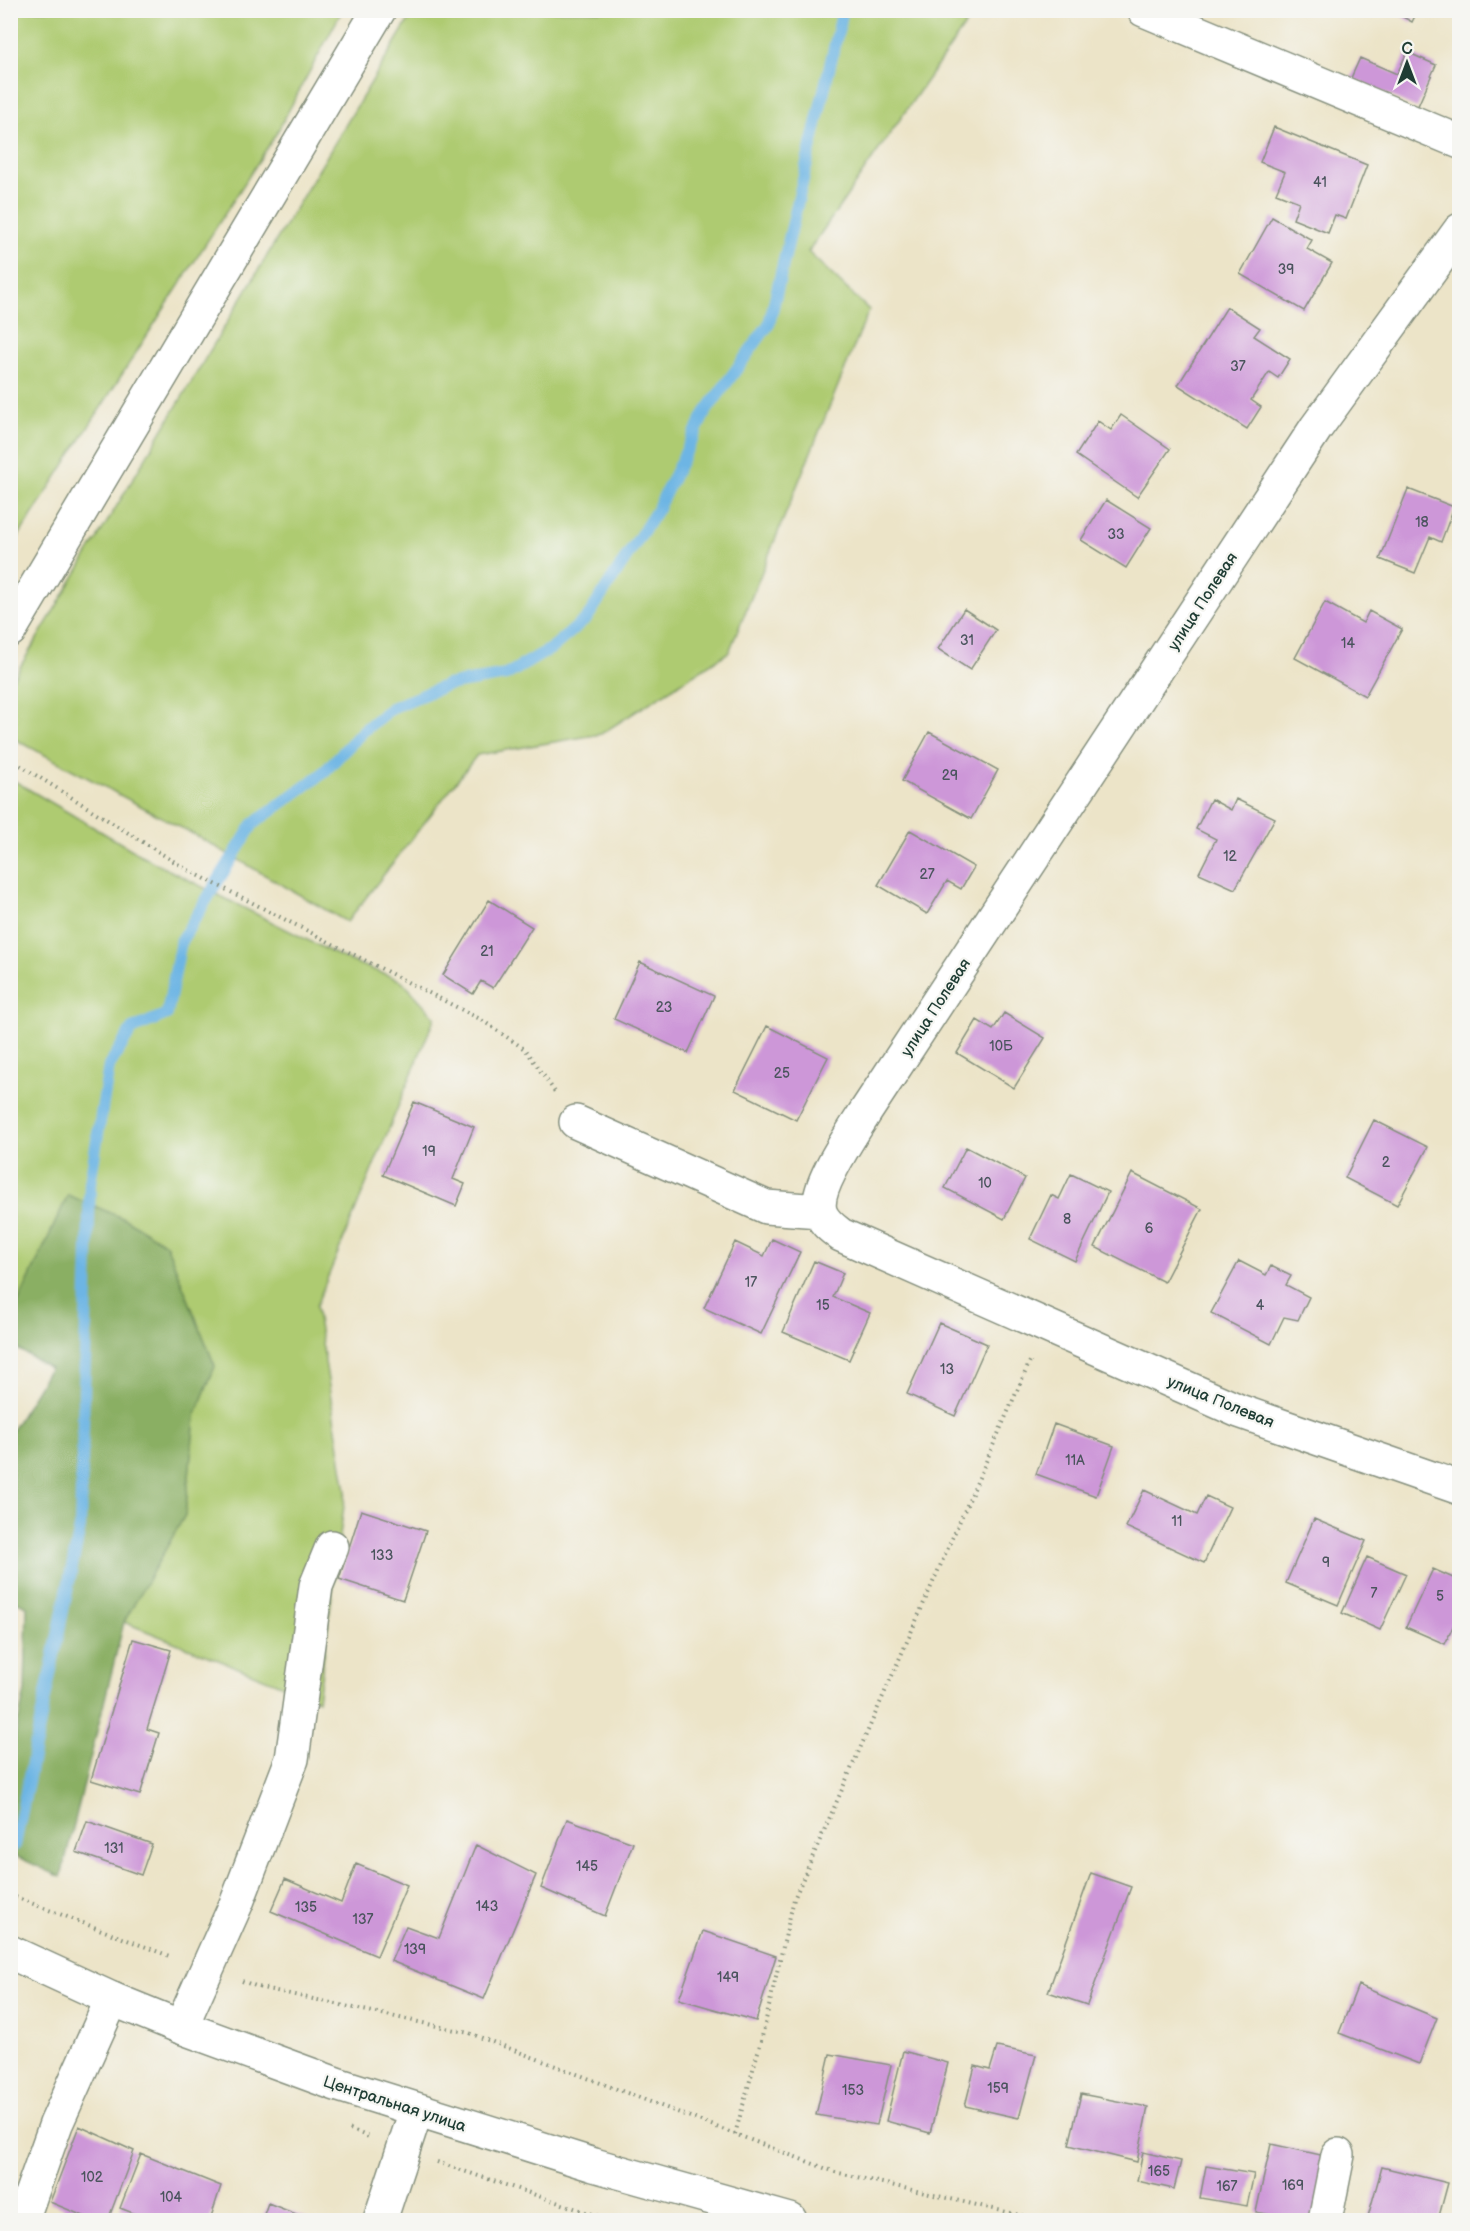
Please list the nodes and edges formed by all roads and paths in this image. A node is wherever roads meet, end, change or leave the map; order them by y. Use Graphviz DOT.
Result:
graph roads {
  1 [pos="379,10"];
  2 [pos="1144,10"];
  3 [pos="1460,142"];
  4 [pos="1460,230"];
  5 [pos="10,630"];
  6 [pos="10,759"];
  7 [pos="576,1122"];
  8 [pos="820,1211"];
  9 [pos="1045,1325"];
  10 [pos="1460,1488"];
  11 [pos="332,1547"];
  12 [pos="10,1895"];
  13 [pos="10,1952"];
  14 [pos="207,1970"];
  15 [pos="112,1999"];
  16 [pos="181,2027"];
  17 [pos="416,2111"];
  18 [pos="735,2134"];
  19 [pos="1338,2155"];
  20 [pos="22,2220"];
  21 [pos="380,2220"];
  22 [pos="790,2220"];
  23 [pos="1041,2220"];
  24 [pos="1325,2220"];
  1 -- 5 [label="street"];
  2 -- 3 [label="street"];
  4 -- 8 [label="street, улица Полевая"];
  6 -- 7 [label="path"];
  7 -- 8 [label="street"];
  8 -- 9 [label="street, улица Полевая"];
  9 -- 10 [label="street, улица Полевая"];
  9 -- 18 [label="path"];
  11 -- 14 [label="street"];
  12 -- 14 [label="path"];
  13 -- 15 [label="street, Центральная улица"];
  14 -- 16 [label="street"];
  14 -- 18 [label="path"];
  15 -- 16 [label="street, Центральная улица"];
  15 -- 20 [label="street"];
  16 -- 17 [label="street, Центральная улица"];
  17 -- 21 [label="street"];
  17 -- 22 [label="street, Центральная улица"];
  18 -- 23 [label="path"];
  19 -- 24 [label="street"];
}
